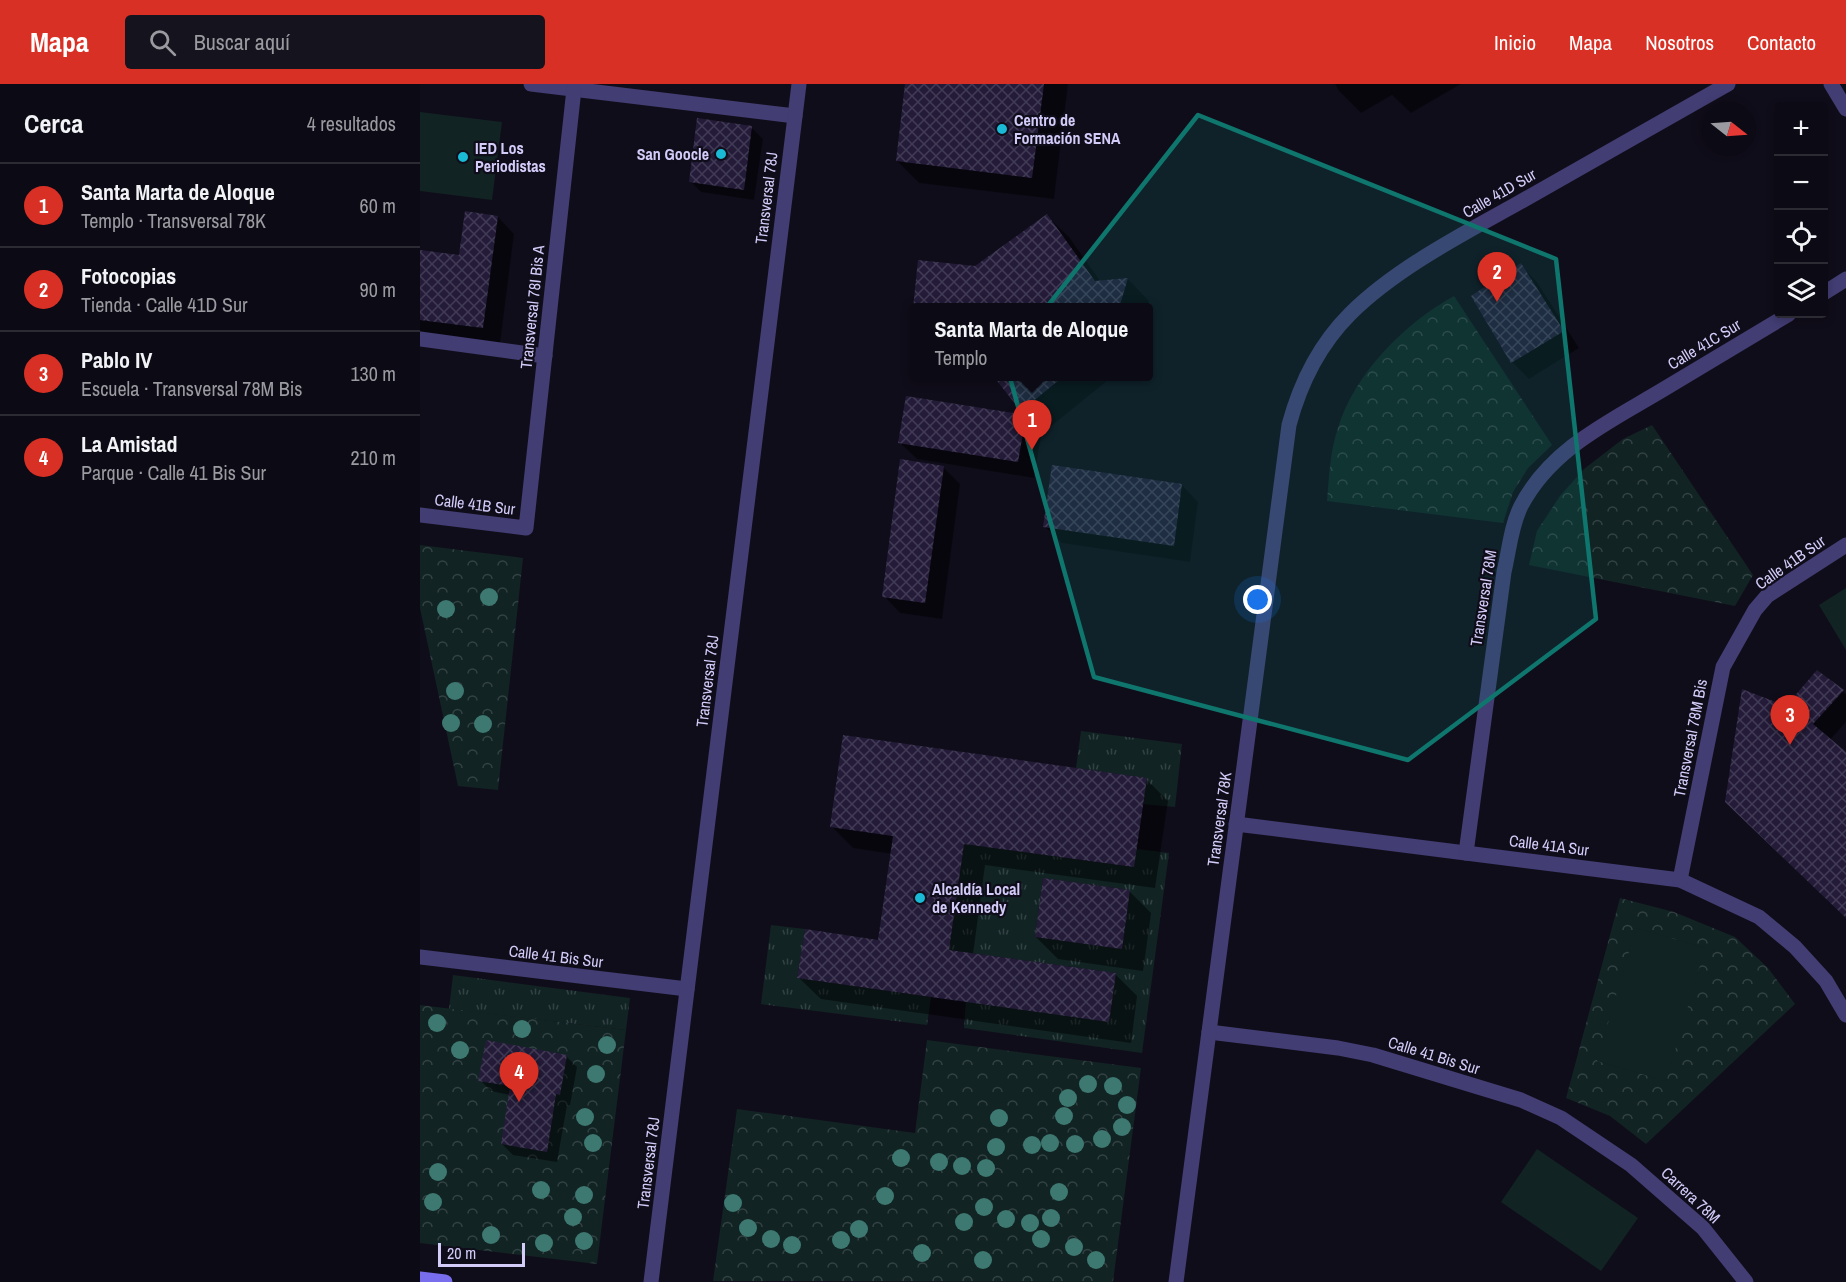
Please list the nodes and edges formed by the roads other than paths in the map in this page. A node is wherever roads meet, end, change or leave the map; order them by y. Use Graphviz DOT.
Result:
graph roads {
  1 [pos="531,84"];
  2 [pos="799,84"];
  3 [pos="1728,84"];
  4 [pos="1831,84"];
  5 [pos="574,89"];
  6 [pos="1846,109"];
  7 [pos="795,116"];
  8 [pos="1846,279"];
  9 [pos="1828,290"];
  10 [pos="1782,318"];
  11 [pos="420,339"];
  12 [pos="545,356"];
  13 [pos="1313,364"];
  14 [pos="1638,405"];
  15 [pos="420,515"];
  16 [pos="526,528"];
  17 [pos="1846,545"];
  18 [pos="1755,610"];
  19 [pos="1236,824"];
  20 [pos="1466,853"];
  21 [pos="1680,880"];
  22 [pos="420,957"];
  23 [pos="687,990"];
  24 [pos="1846,1015"];
  25 [pos="1209,1032"];
  26 [pos="1631,1165"];
  27 [pos="420,1279"];
  28 [pos="445,1282"];
  29 [pos="651,1282"];
  30 [pos="1176,1282"];
  31 [pos="1746,1282"];
  1 -- 5 [label="street"];
  2 -- 7 [label="street, Transversal 78J"];
  3 -- 13 [label="street, Calle 41D Sur"];
  4 -- 6 [label="street"];
  5 -- 7 [label="street"];
  5 -- 12 [label="street, Transversal 78I Bis A"];
  7 -- 23 [label="street, Transversal 78J"];
  8 -- 9 [label="street"];
  10 -- 14 [label="street, Calle 41C Sur"];
  11 -- 12 [label="street"];
  12 -- 16 [label="street, Transversal 78I Bis A"];
  13 -- 19 [label="street, Transversal 78K"];
  14 -- 20 [label="street, Transversal 78M"];
  15 -- 16 [label="street, Calle 41B Sur"];
  17 -- 18 [label="street, Calle 41B Sur"];
  18 -- 21 [label="street, Transversal 78M Bis"];
  19 -- 20 [label="street, Calle 41A Sur"];
  19 -- 25 [label="street, Transversal 78K"];
  20 -- 21 [label="street, Calle 41A Sur"];
  21 -- 24 [label="street, Calle 41A Sur"];
  22 -- 23 [label="street, Calle 41 Bis Sur"];
  23 -- 29 [label="street, Transversal 78J"];
  25 -- 26 [label="street, Calle 41 Bis Sur"];
  25 -- 30 [label="street, Transversal 78K"];
  26 -- 31 [label="street, Carrera 78M"];
  27 -- 28 [label="main road"];
}
